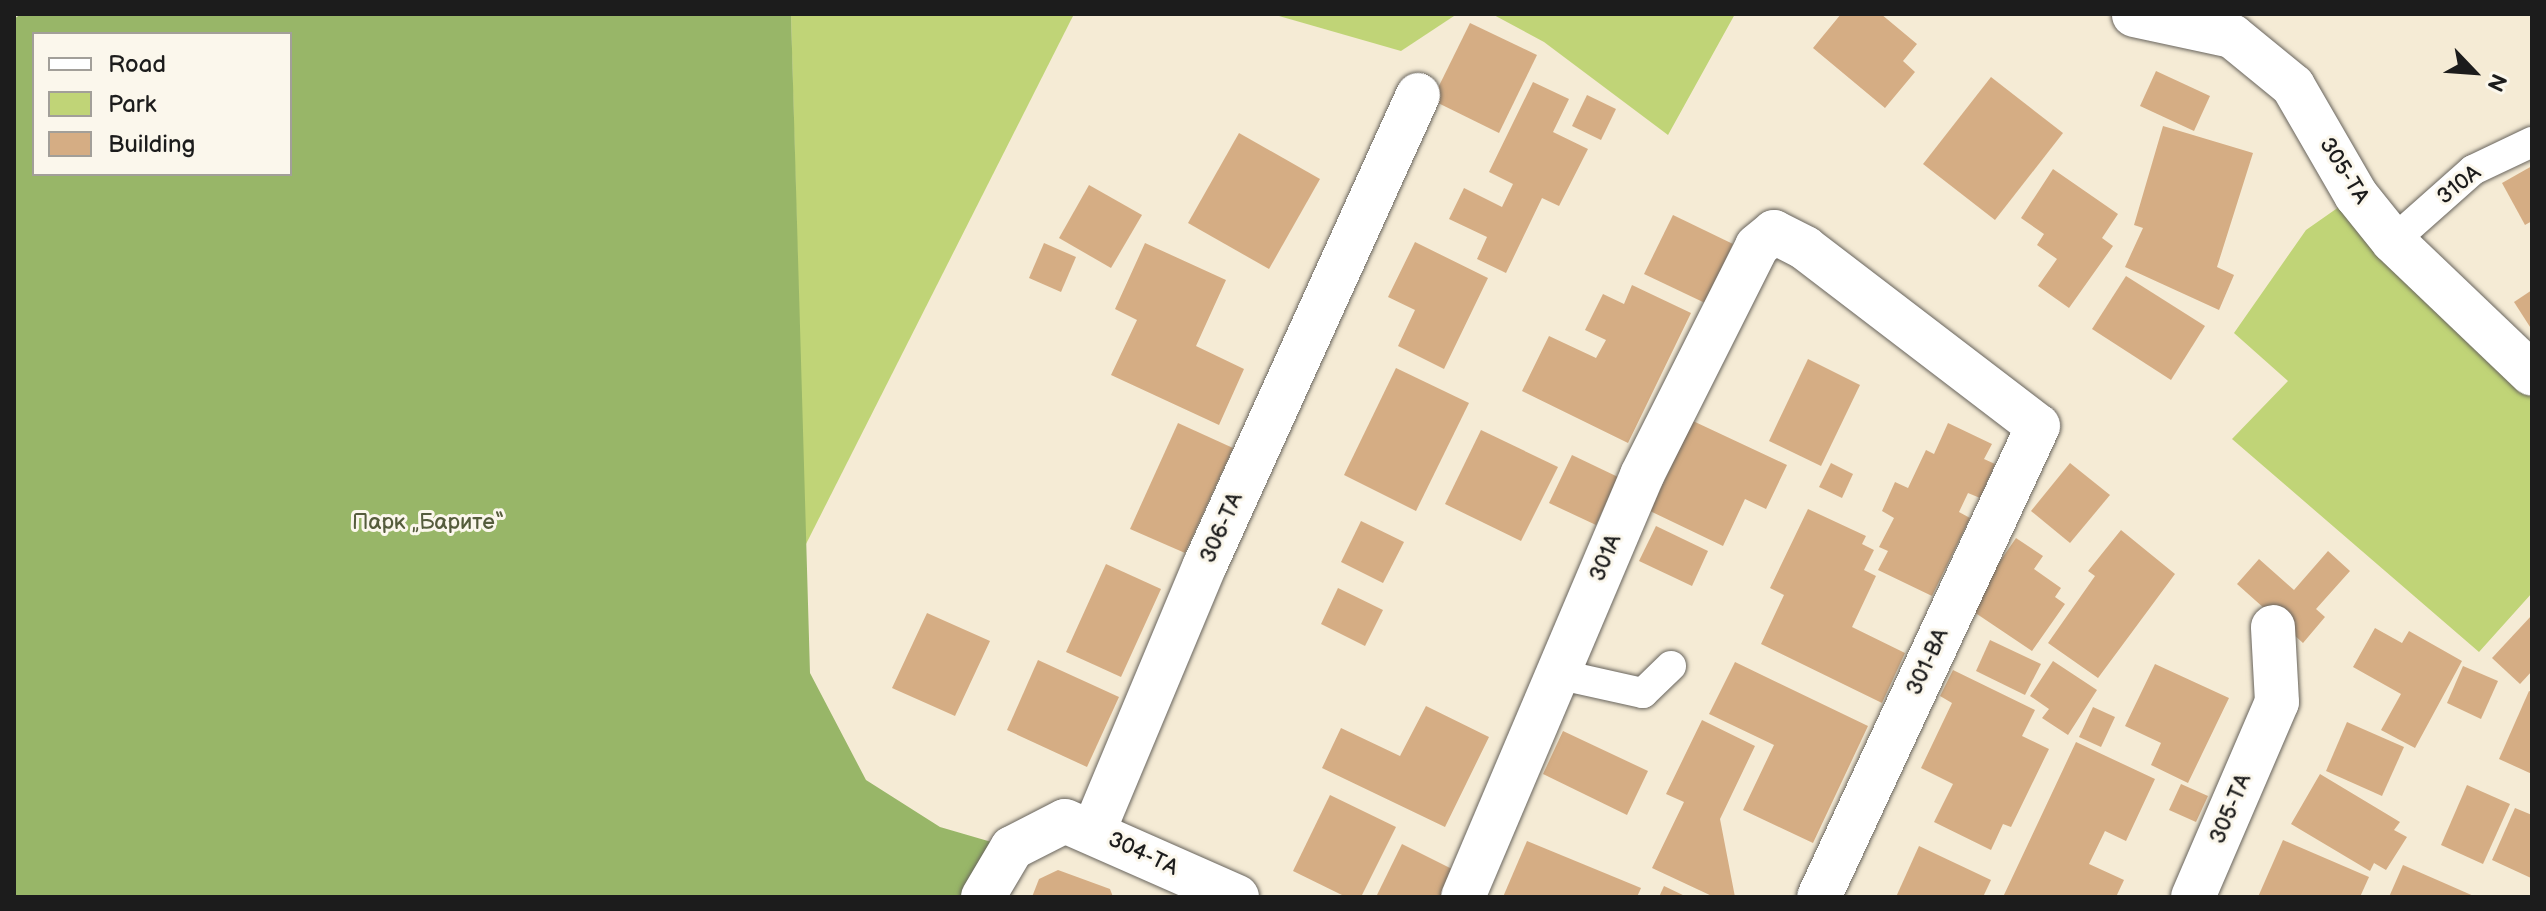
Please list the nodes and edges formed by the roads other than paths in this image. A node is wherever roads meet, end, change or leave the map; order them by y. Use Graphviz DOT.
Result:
graph roads {
  1 [pos="2134,15"];
  2 [pos="1418,95"];
  3 [pos="2532,142"];
  4 [pos="1774,232"];
  5 [pos="2393,241"];
  6 [pos="2532,374"];
  7 [pos="2273,627"];
  8 [pos="1671,666"];
  9 [pos="1557,674"];
  10 [pos="1094,830"];
  11 [pos="983,897"];
  12 [pos="1237,897"];
  13 [pos="1463,897"];
  14 [pos="1819,897"];
  15 [pos="2193,897"];
  1 -- 5 [label="street, 305-ТА"];
  2 -- 10 [label="street, 306-ТА"];
  3 -- 5 [label="lane, 310А"];
  4 -- 9 [label="street, 301А"];
  4 -- 14 [label="street, 301-ВА"];
  5 -- 6 [label="street, 305-ТА"];
  7 -- 15 [label="street, 305-ТА"];
  8 -- 9 [label="lane"];
  9 -- 13 [label="street, 301А"];
  10 -- 11 [label="street"];
  10 -- 12 [label="street, 304-ТА"];
}
